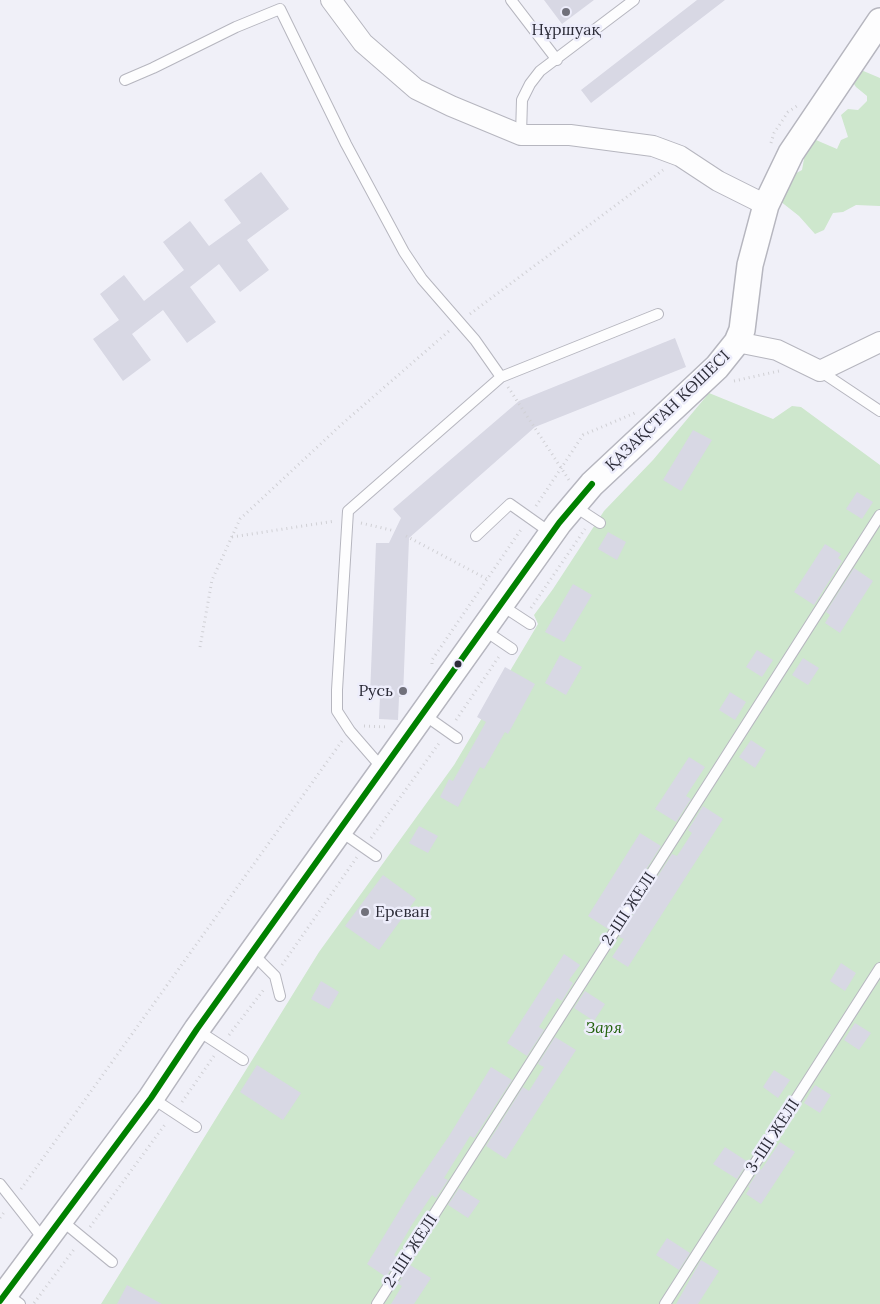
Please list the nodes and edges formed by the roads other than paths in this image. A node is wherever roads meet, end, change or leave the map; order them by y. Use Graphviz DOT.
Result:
graph roads {
  1 [pos="511,0"];
  2 [pos="634,0"];
  3 [pos="336,2"];
  4 [pos="281,4"];
  5 [pos="880,21"];
  6 [pos="557,60"];
  7 [pos="125,80"];
  8 [pos="521,135"];
  9 [pos="766,205"];
  10 [pos="658,314"];
  11 [pos="737,342"];
  12 [pos="880,342"];
  13 [pos="820,370"];
  14 [pos="501,377"];
  15 [pos="880,410"];
  16 [pos="880,515"];
  17 [pos="551,533"];
  18 [pos="476,536"];
  19 [pos="500,605"];
  20 [pos="527,622"];
  21 [pos="483,630"];
  22 [pos="509,647"];
  23 [pos="424,714"];
  24 [pos="457,738"];
  25 [pos="383,770"];
  26 [pos="340,830"];
  27 [pos="376,856"];
  28 [pos="252,953"];
  29 [pos="880,968"];
  30 [pos="280,996"];
  31 [pos="196,1029"];
  32 [pos="243,1060"];
  33 [pos="151,1098"];
  34 [pos="196,1127"];
  35 [pos="0,1184"];
  36 [pos="60,1220"];
  37 [pos="45,1241"];
  38 [pos="112,1262"];
  39 [pos="8,1299"];
  40 [pos="377,1304"];
  41 [pos="665,1304"];
  1 -- 6 [label="lane"];
  2 -- 6 [label="lane"];
  3 -- 8 [label="street"];
  4 -- 7 [label="lane"];
  4 -- 14 [label="lane"];
  5 -- 9 [label="street, ҚАЗАҚСТАН КӨШЕСІ"];
  6 -- 8 [label="lane"];
  8 -- 9 [label="street"];
  9 -- 11 [label="street, ҚАЗАҚСТАН КӨШЕСІ"];
  10 -- 14 [label="lane"];
  11 -- 13 [label="street"];
  11 -- 17 [label="street, ҚАЗАҚСТАН КӨШЕСІ"];
  12 -- 13 [label="street"];
  13 -- 15 [label="lane"];
  14 -- 25 [label="lane"];
  16 -- 40 [label="lane, 2-ШІ ЖЕЛІ"];
  17 -- 18 [label="lane"];
  17 -- 19 [label="street, ҚАЗАҚСТАН КӨШЕСІ"];
  19 -- 20 [label="lane"];
  19 -- 21 [label="street, ҚАЗАҚСТАН КӨШЕСІ"];
  21 -- 22 [label="lane"];
  21 -- 23 [label="street, ҚАЗАҚСТАН КӨШЕСІ"];
  23 -- 24 [label="lane"];
  23 -- 25 [label="street, ҚАЗАҚСТАН КӨШЕСІ"];
  25 -- 26 [label="street, ҚАЗАҚСТАН КӨШЕСІ"];
  26 -- 27 [label="lane"];
  26 -- 28 [label="street, ҚАЗАҚСТАН КӨШЕСІ"];
  28 -- 30 [label="lane"];
  28 -- 31 [label="street, ҚАЗАҚСТАН КӨШЕСІ"];
  29 -- 41 [label="lane, 3-ШІ ЖЕЛІ"];
  31 -- 32 [label="lane"];
  31 -- 33 [label="street, ҚАЗАҚСТАН КӨШЕСІ"];
  33 -- 34 [label="lane"];
  33 -- 36 [label="street, ҚАЗАҚСТАН КӨШЕСІ"];
  35 -- 37 [label="lane"];
  36 -- 37 [label="street, ҚАЗАҚСТАН КӨШЕСІ"];
  36 -- 38 [label="lane"];
  37 -- 39 [label="street, ҚАЗАҚСТАН КӨШЕСІ"];
}
